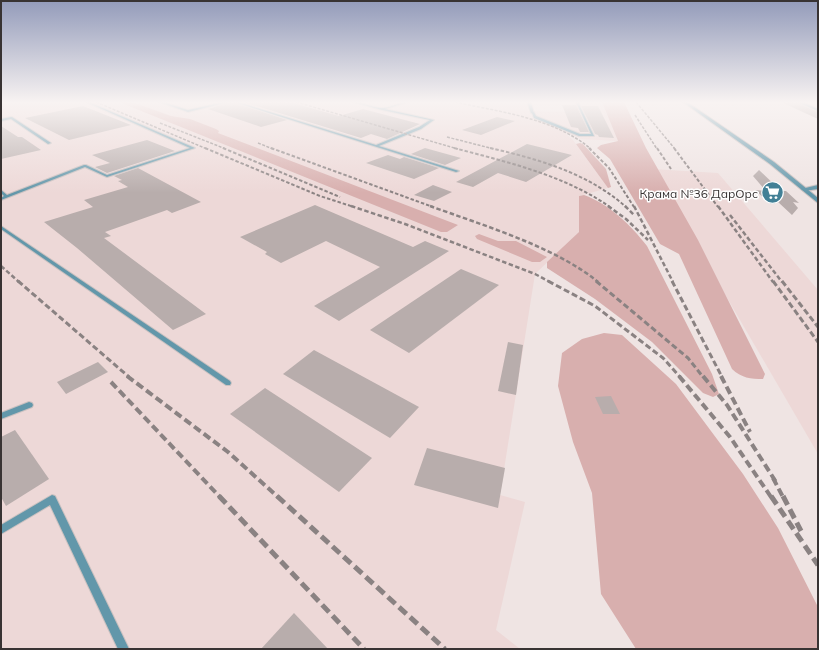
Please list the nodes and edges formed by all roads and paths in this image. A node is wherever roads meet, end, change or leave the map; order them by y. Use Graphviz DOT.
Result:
graph roads {
  1 [pos="33,132"];
  2 [pos="157,132"];
  3 [pos="332,132"];
  4 [pos="409,132"];
  5 [pos="573,132"];
  6 [pos="592,132"];
  7 [pos="729,132"];
  8 [pos="49,143"];
  9 [pos="375,146"];
  10 [pos="456,171"];
  11 [pos="818,187"];
  12 [pos="804,189"];
  13 [pos="1,190"];
  14 [pos="7,197"];
  15 [pos="1,199"];
  16 [pos="818,201"];
  17 [pos="1,227"];
  18 [pos="228,383"];
  19 [pos="29,405"];
  20 [pos="1,416"];
  21 [pos="1,530"];
  22 [pos="124,649"];
  1 -- 8 [label="lane"];
  2 -- 14 [label="lane"];
  3 -- 9 [label="lane"];
  4 -- 9 [label="lane"];
  5 -- 6 [label="lane"];
  7 -- 12 [label="street"];
  9 -- 10 [label="lane"];
  11 -- 12 [label="street"];
  12 -- 16 [label="street"];
  13 -- 14 [label="lane"];
  14 -- 15 [label="lane"];
  17 -- 18 [label="lane"];
  19 -- 20 [label="lane"];
  21 -- 22 [label="lane"];
}
